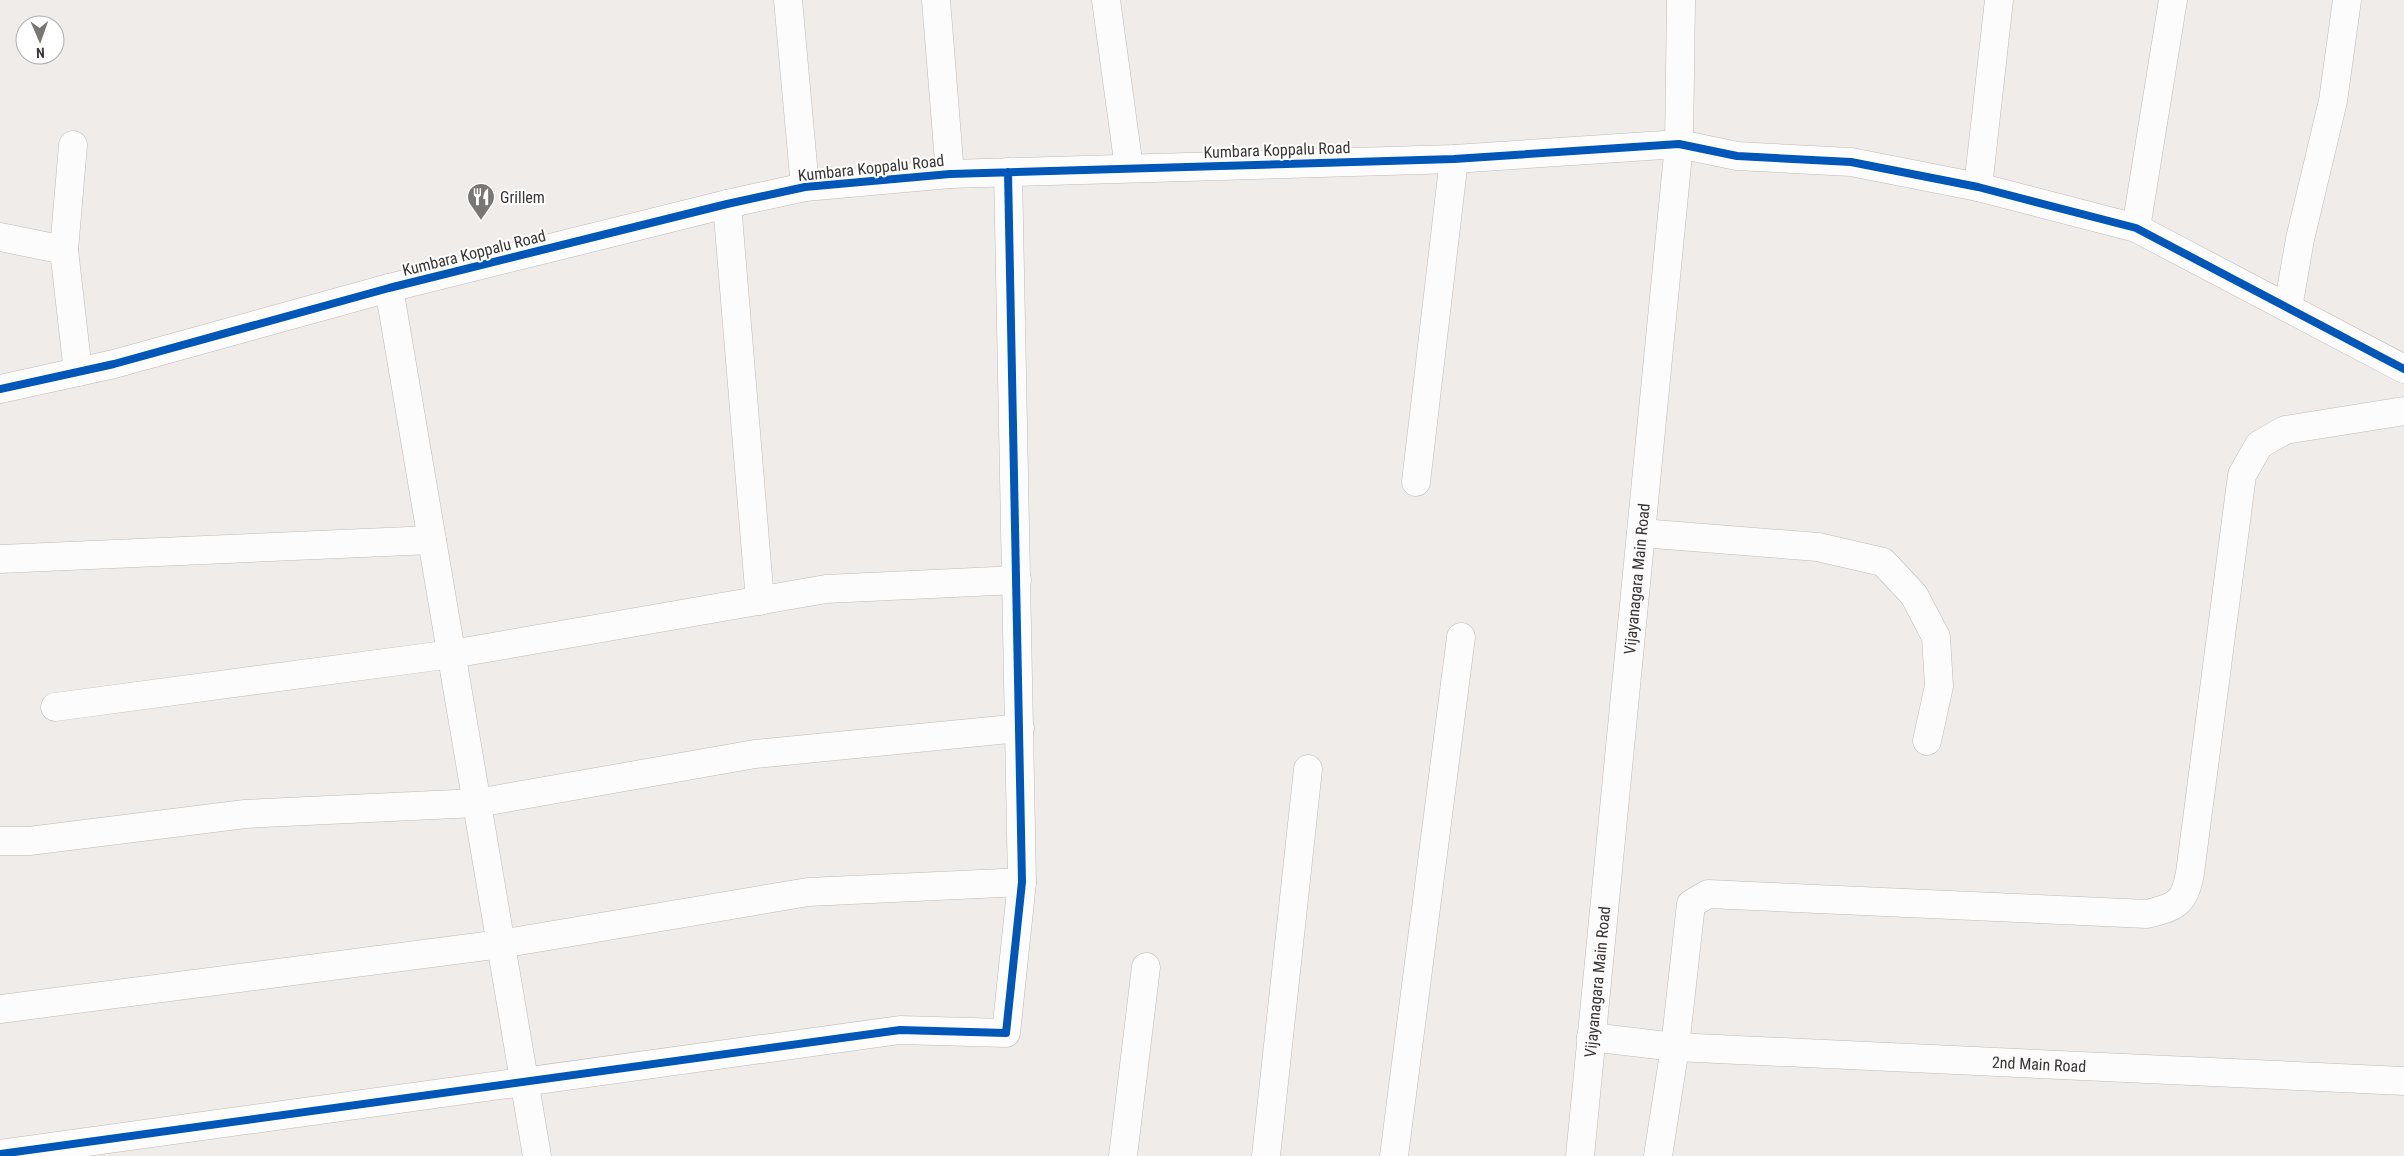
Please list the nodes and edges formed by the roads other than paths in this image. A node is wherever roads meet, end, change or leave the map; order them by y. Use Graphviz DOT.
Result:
graph roads {
  1 [pos="787,0"];
  2 [pos="936,0"];
  3 [pos="1106,0"];
  4 [pos="1681,0"];
  5 [pos="2000,0"];
  6 [pos="2173,0"];
  7 [pos="2347,0"];
  8 [pos="1679,144"];
  9 [pos="73,145"];
  10 [pos="1454,159"];
  11 [pos="1129,168"];
  12 [pos="1008,172"];
  13 [pos="950,174"];
  14 [pos="805,187"];
  15 [pos="1978,187"];
  16 [pos="727,204"];
  17 [pos="2136,228"];
  18 [pos="0,237"];
  19 [pos="64,250"];
  20 [pos="389,288"];
  21 [pos="2288,308"];
  22 [pos="2404,369"];
  23 [pos="78,372"];
  24 [pos="0,389"];
  25 [pos="2404,411"];
  26 [pos="1416,482"];
  27 [pos="1641,533"];
  28 [pos="432,540"];
  29 [pos="0,559"];
  30 [pos="1016,580"];
  31 [pos="760,601"];
  32 [pos="1461,637"];
  33 [pos="452,654"];
  34 [pos="55,707"];
  35 [pos="1020,728"];
  36 [pos="1926,740"];
  37 [pos="1308,769"];
  38 [pos="477,804"];
  39 [pos="0,841"];
  40 [pos="1022,882"];
  41 [pos="501,944"];
  42 [pos="1146,966"];
  43 [pos="0,1010"];
  44 [pos="1591,1036"];
  45 [pos="1675,1046"];
  46 [pos="2404,1081"];
  47 [pos="525,1082"];
  48 [pos="0,1154"];
  49 [pos="537,1156"];
  50 [pos="1123,1156"];
  51 [pos="1266,1156"];
  52 [pos="1394,1156"];
  53 [pos="1580,1156"];
  54 [pos="1658,1156"];
  1 -- 14 [label="street"];
  2 -- 13 [label="street"];
  3 -- 11 [label="street"];
  4 -- 8 [label="street, Vijayanagara Main Road"];
  5 -- 15 [label="street"];
  6 -- 17 [label="street"];
  7 -- 21 [label="street"];
  8 -- 10 [label="street, Kumbara Koppalu Road"];
  8 -- 15 [label="street, Kumbara Koppalu Road"];
  8 -- 27 [label="street, Vijayanagara Main Road"];
  9 -- 19 [label="street"];
  10 -- 11 [label="street, Kumbara Koppalu Road"];
  10 -- 26 [label="street"];
  11 -- 12 [label="street, Kumbara Koppalu Road"];
  12 -- 13 [label="street, Kumbara Koppalu Road"];
  12 -- 30 [label="street"];
  13 -- 14 [label="street, Kumbara Koppalu Road"];
  14 -- 16 [label="street, Kumbara Koppalu Road"];
  15 -- 17 [label="street, Kumbara Koppalu Road"];
  16 -- 20 [label="street, Kumbara Koppalu Road"];
  16 -- 31 [label="street"];
  17 -- 21 [label="street, Kumbara Koppalu Road"];
  18 -- 19 [label="street"];
  19 -- 23 [label="street"];
  20 -- 23 [label="street, Kumbara Koppalu Road"];
  20 -- 28 [label="street"];
  21 -- 22 [label="street, Kumbara Koppalu Road"];
  23 -- 24 [label="street, Kumbara Koppalu Road"];
  25 -- 45 [label="street"];
  27 -- 36 [label="street"];
  27 -- 44 [label="street, Vijayanagara Main Road"];
  28 -- 29 [label="street"];
  28 -- 33 [label="street"];
  30 -- 31 [label="street"];
  30 -- 35 [label="street"];
  31 -- 33 [label="street"];
  32 -- 52 [label="street"];
  33 -- 34 [label="street"];
  33 -- 38 [label="street"];
  35 -- 38 [label="street"];
  35 -- 40 [label="street"];
  37 -- 51 [label="street"];
  38 -- 39 [label="street"];
  38 -- 41 [label="street"];
  40 -- 41 [label="street"];
  40 -- 47 [label="street"];
  41 -- 43 [label="street"];
  41 -- 47 [label="street"];
  42 -- 50 [label="street"];
  44 -- 45 [label="street, 2nd Main Road"];
  44 -- 53 [label="street, Vijayanagara Main Road"];
  45 -- 46 [label="street, 2nd Main Road"];
  45 -- 54 [label="street"];
  47 -- 48 [label="street"];
  47 -- 49 [label="street"];
}
